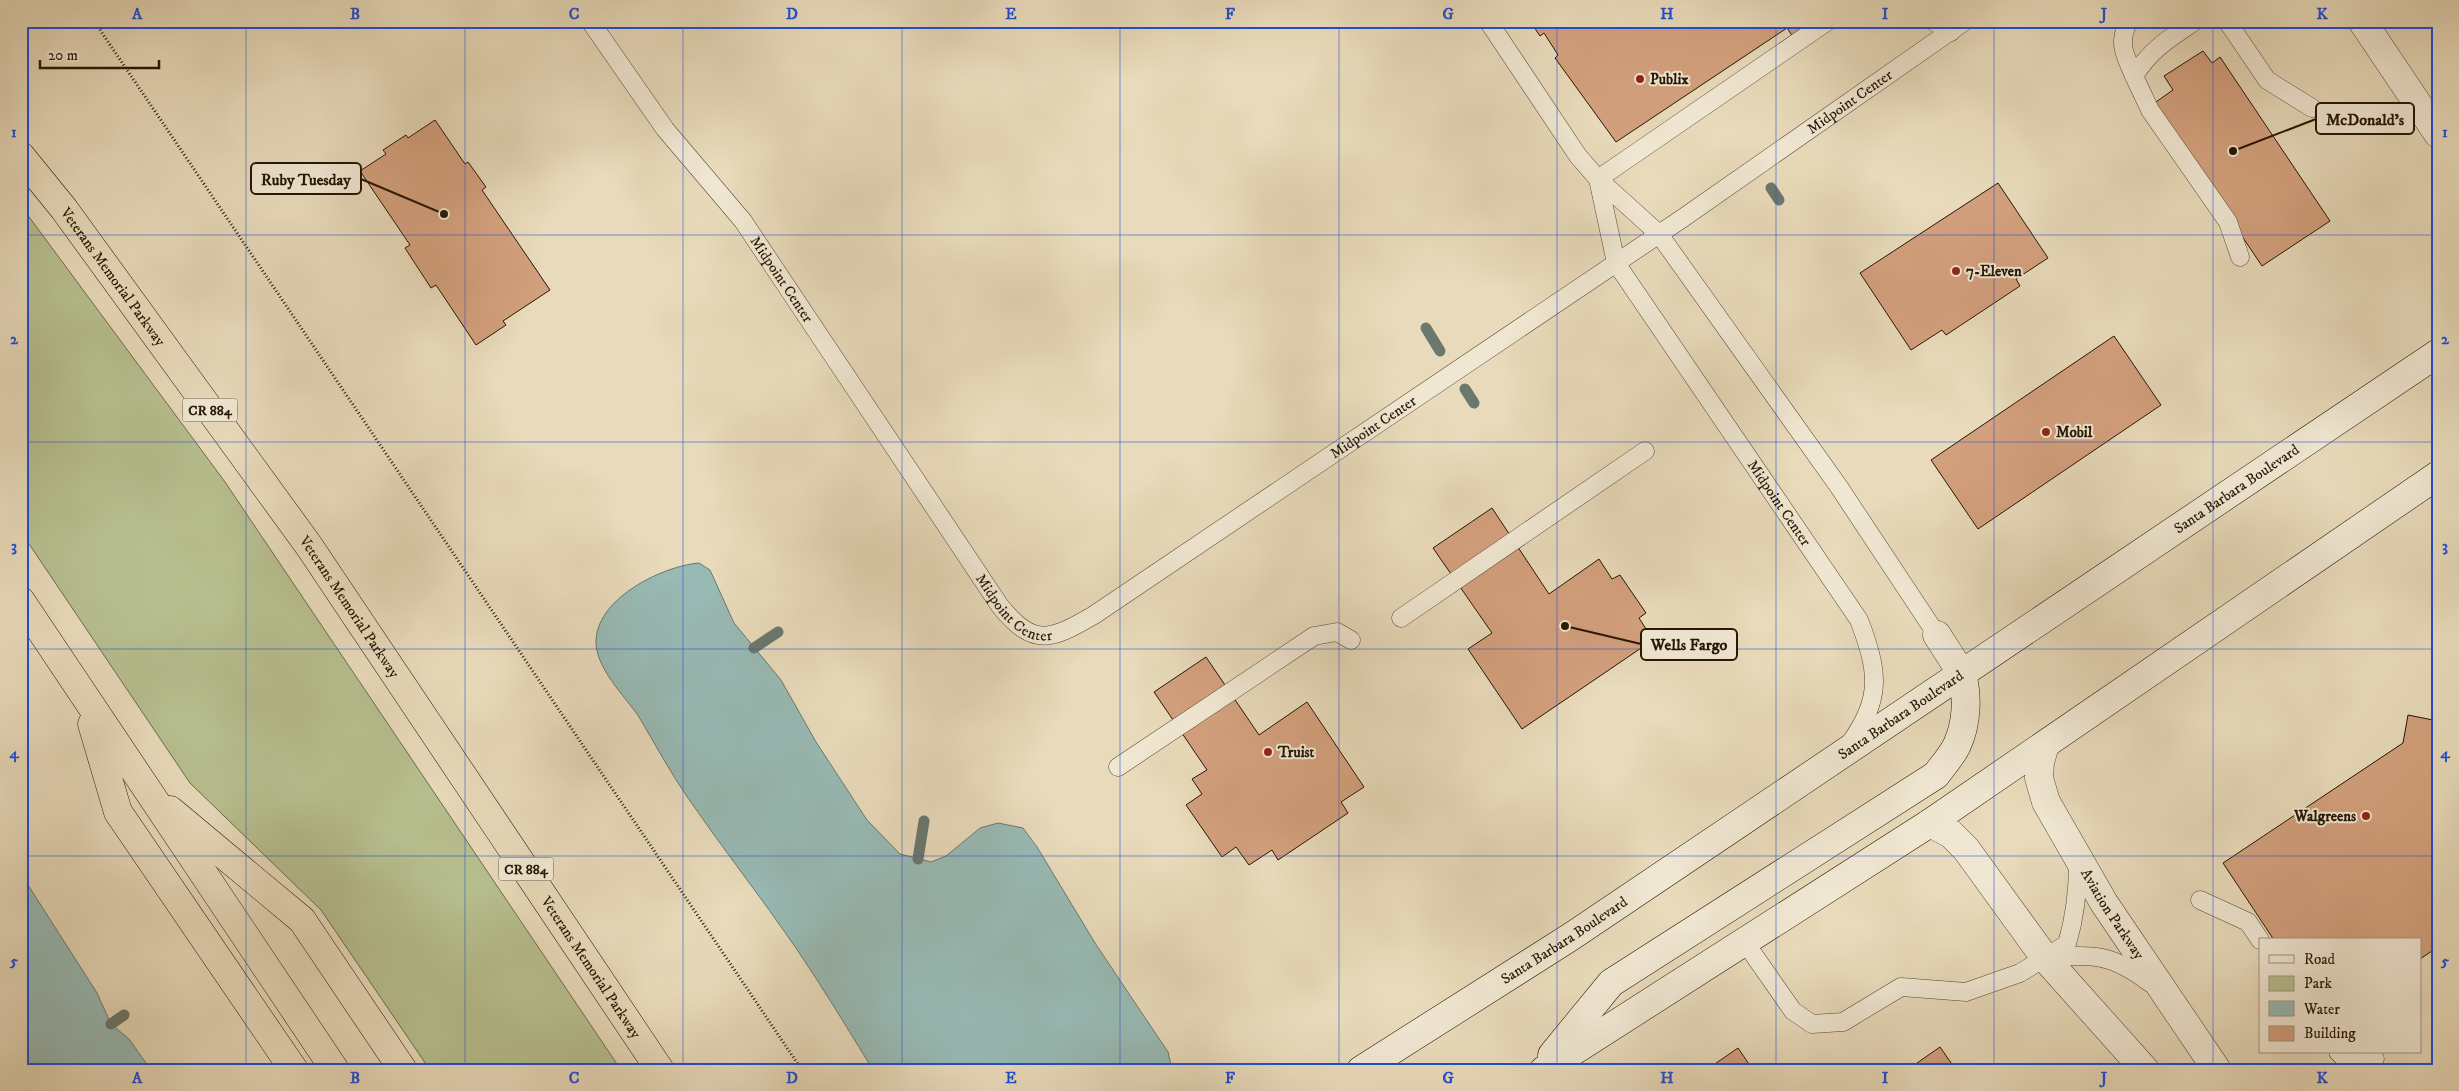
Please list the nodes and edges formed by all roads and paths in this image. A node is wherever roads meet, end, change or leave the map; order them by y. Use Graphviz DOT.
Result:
graph roads {
  1 [pos="94,21"];
  2 [pos="590,21"];
  3 [pos="1488,21"];
  4 [pos="1828,21"];
  5 [pos="1933,21"];
  6 [pos="1966,21"];
  7 [pos="2129,21"];
  8 [pos="2195,21"];
  9 [pos="2227,21"];
  10 [pos="2362,21"];
  11 [pos="1951,32"];
  12 [pos="2134,76"];
  13 [pos="2312,108"];
  14 [pos="2438,134"];
  15 [pos="21,156"];
  16 [pos="1598,179"];
  17 [pos="1659,234"];
  18 [pos="2240,257"];
  19 [pos="1616,263"];
  20 [pos="2438,353"];
  21 [pos="1646,451"];
  22 [pos="2438,475"];
  23 [pos="21,601"];
  24 [pos="1401,618"];
  25 [pos="1938,635"];
  26 [pos="1351,640"];
  27 [pos="1962,674"];
  28 [pos="84,698"];
  29 [pos="2045,745"];
  30 [pos="1840,756"];
  31 [pos="1118,767"];
  32 [pos="146,790"];
  33 [pos="1930,823"];
  34 [pos="2078,858"];
  35 [pos="2200,900"];
  36 [pos="2259,938"];
  37 [pos="1744,941"];
  38 [pos="2046,958"];
  39 [pos="2167,995"];
  40 [pos="2340,1054"];
  41 [pos="2375,1059"];
  42 [pos="294,1070"];
  43 [pos="335,1070"];
  44 [pos="403,1070"];
  45 [pos="660,1070"];
  46 [pos="802,1070"];
  47 [pos="1361,1070"];
  48 [pos="1542,1070"];
  49 [pos="2145,1070"];
  50 [pos="2218,1070"];
  1 -- 46 [label="path"];
  2 -- 19 [label="lane, Midpoint Center"];
  3 -- 16 [label="lane"];
  4 -- 16 [label="lane"];
  5 -- 11 [label="lane"];
  6 -- 11 [label="lane, Midpoint Center"];
  7 -- 12 [label="lane"];
  8 -- 12 [label="lane"];
  9 -- 13 [label="lane"];
  10 -- 14 [label="main road"];
  11 -- 17 [label="lane, Midpoint Center"];
  12 -- 18 [label="lane"];
  15 -- 45 [label="highway, Veterans Memorial Parkway / CR 884"];
  16 -- 17 [label="lane"];
  16 -- 19 [label="lane, Midpoint Center"];
  17 -- 19 [label="lane, Midpoint Center"];
  17 -- 25 [label="lane"];
  19 -- 30 [label="lane, Midpoint Center"];
  20 -- 27 [label="main road, Santa Barbara Boulevard"];
  21 -- 24 [label="lane"];
  22 -- 29 [label="main road"];
  23 -- 28 [label="highway"];
  25 -- 27 [label="main road"];
  26 -- 31 [label="lane"];
  27 -- 30 [label="main road, Santa Barbara Boulevard"];
  27 -- 48 [label="main road"];
  28 -- 32 [label="highway"];
  28 -- 42 [label="highway"];
  29 -- 33 [label="main road"];
  29 -- 34 [label="main road, Aviation Parkway"];
  30 -- 47 [label="main road, Santa Barbara Boulevard"];
  32 -- 43 [label="highway"];
  32 -- 44 [label="highway"];
  33 -- 37 [label="main road"];
  33 -- 38 [label="main road"];
  34 -- 38 [label="lane"];
  34 -- 39 [label="main road, Aviation Parkway"];
  35 -- 36 [label="lane"];
  37 -- 38 [label="lane"];
  37 -- 48 [label="main road"];
  38 -- 39 [label="lane"];
  38 -- 49 [label="main road"];
  39 -- 50 [label="main road, Aviation Parkway"];
  40 -- 41 [label="lane"];
}
